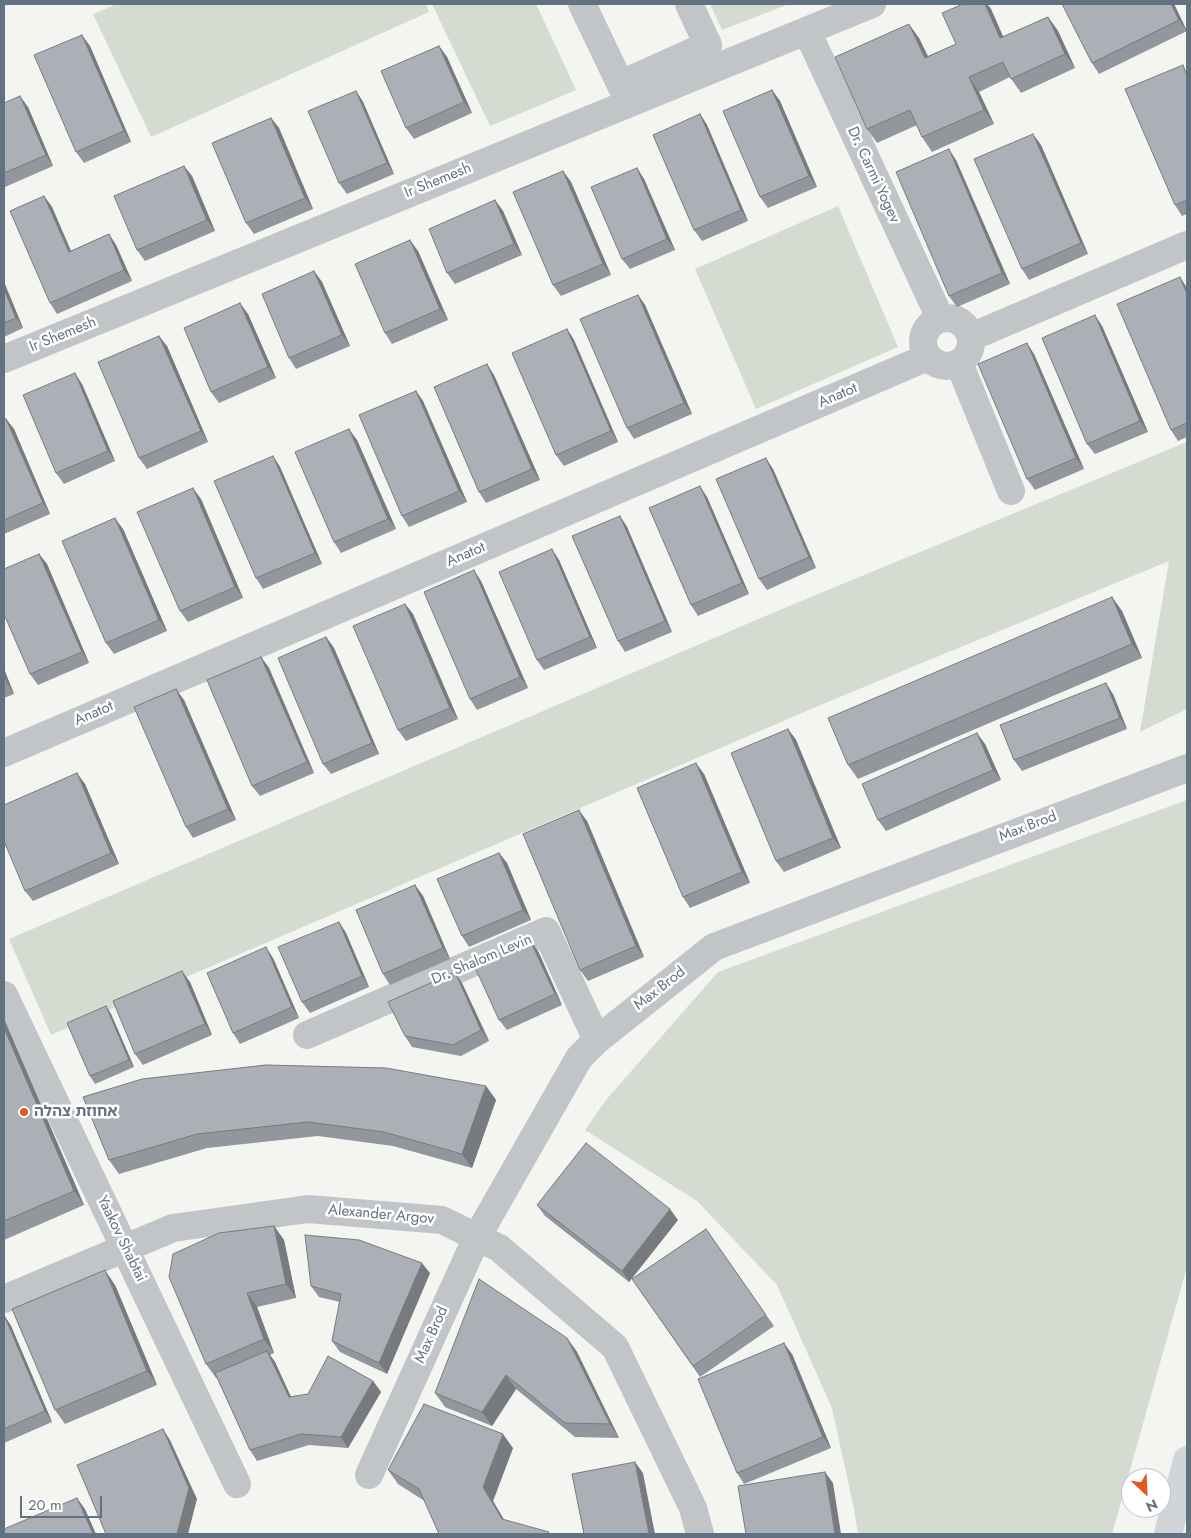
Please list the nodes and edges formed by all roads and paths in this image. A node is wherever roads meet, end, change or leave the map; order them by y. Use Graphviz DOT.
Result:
graph roads {
  1 [pos="582,4"];
  2 [pos="689,4"];
  3 [pos="872,4"];
  4 [pos="807,31"];
  5 [pos="625,93"];
  6 [pos="1187,245"];
  7 [pos="940,318"];
  8 [pos="971,338"];
  9 [pos="928,357"];
  10 [pos="4,360"];
  11 [pos="959,363"];
  12 [pos="1011,491"];
  13 [pos="4,753"];
  14 [pos="1187,768"];
  15 [pos="4,995"];
  16 [pos="307,1035"];
  17 [pos="596,1040"];
  18 [pos="477,1237"];
  19 [pos="124,1247"];
  20 [pos="4,1299"];
  21 [pos="1187,1460"];
  22 [pos="369,1475"];
  23 [pos="237,1484"];
  24 [pos="700,1534"];
  25 [pos="1168,1534"];
  1 -- 5 [label="street"];
  2 -- 5 [label="street"];
  3 -- 4 [label="street, Ir Shemesh"];
  4 -- 5 [label="street, Ir Shemesh"];
  4 -- 7 [label="street, Dr. Carmi Yogev"];
  5 -- 10 [label="street, Ir Shemesh"];
  6 -- 8 [label="street"];
  7 -- 8 [label="street"];
  7 -- 9 [label="street"];
  8 -- 11 [label="street"];
  9 -- 11 [label="street"];
  9 -- 13 [label="street, Anatot"];
  11 -- 12 [label="street"];
  14 -- 17 [label="street, Max Brod"];
  15 -- 19 [label="street, Yaakov Shabtai"];
  16 -- 17 [label="street, Dr. Shalom Levin"];
  17 -- 18 [label="street, Max Brod"];
  18 -- 19 [label="street, Alexander Argov"];
  18 -- 22 [label="street, Max Brod"];
  18 -- 24 [label="street, Alexander Argov"];
  19 -- 20 [label="street, Alexander Argov"];
  19 -- 23 [label="street, Yaakov Shabtai"];
  21 -- 25 [label="main road"];
}
